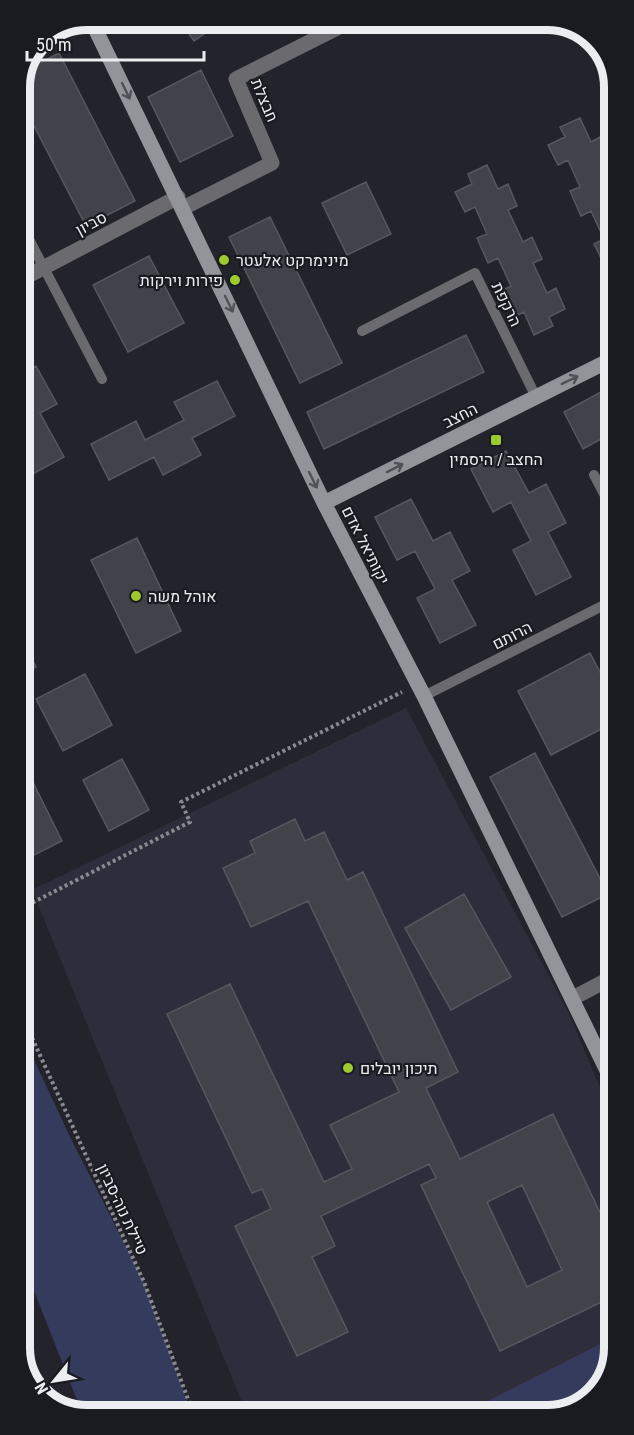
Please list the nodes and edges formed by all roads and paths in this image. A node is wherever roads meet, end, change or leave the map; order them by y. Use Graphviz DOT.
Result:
graph roads {
  1 [pos="96,30"];
  2 [pos="333,30"];
  3 [pos="181,202"];
  4 [pos="30,241"];
  5 [pos="44,268"];
  6 [pos="30,275"];
  7 [pos="362,331"];
  8 [pos="604,363"];
  9 [pos="102,380"];
  10 [pos="536,397"];
  11 [pos="594,475"];
  12 [pos="604,494"];
  13 [pos="324,503"];
  14 [pos="604,605"];
  15 [pos="421,690"];
  16 [pos="30,904"];
  17 [pos="604,982"];
  18 [pos="573,998"];
  19 [pos="30,1033"];
  20 [pos="604,1064"];
  21 [pos="191,1405"];
  1 -- 3 [label="street, יקותיאל אדם, one-way"];
  2 -- 3 [label="street, חבצלת"];
  3 -- 5 [label="street, סביון"];
  3 -- 13 [label="street, יקותיאל אדם, one-way"];
  4 -- 5 [label="lane"];
  5 -- 6 [label="street, סביון"];
  5 -- 9 [label="lane"];
  7 -- 10 [label="lane, הרקפת"];
  10 -- 8 [label="street, החצב, one-way"];
  13 -- 10 [label="street, החצב, one-way"];
  11 -- 12 [label="lane"];
  13 -- 15 [label="street, יקותיאל אדם"];
  14 -- 15 [label="lane, הרותם"];
  15 -- 16 [label="path"];
  15 -- 18 [label="street, יקותיאל אדם"];
  17 -- 18 [label="street"];
  18 -- 20 [label="street, יקותיאל אדם"];
  19 -- 21 [label="path, טיילת נוה-סביון"];
}
